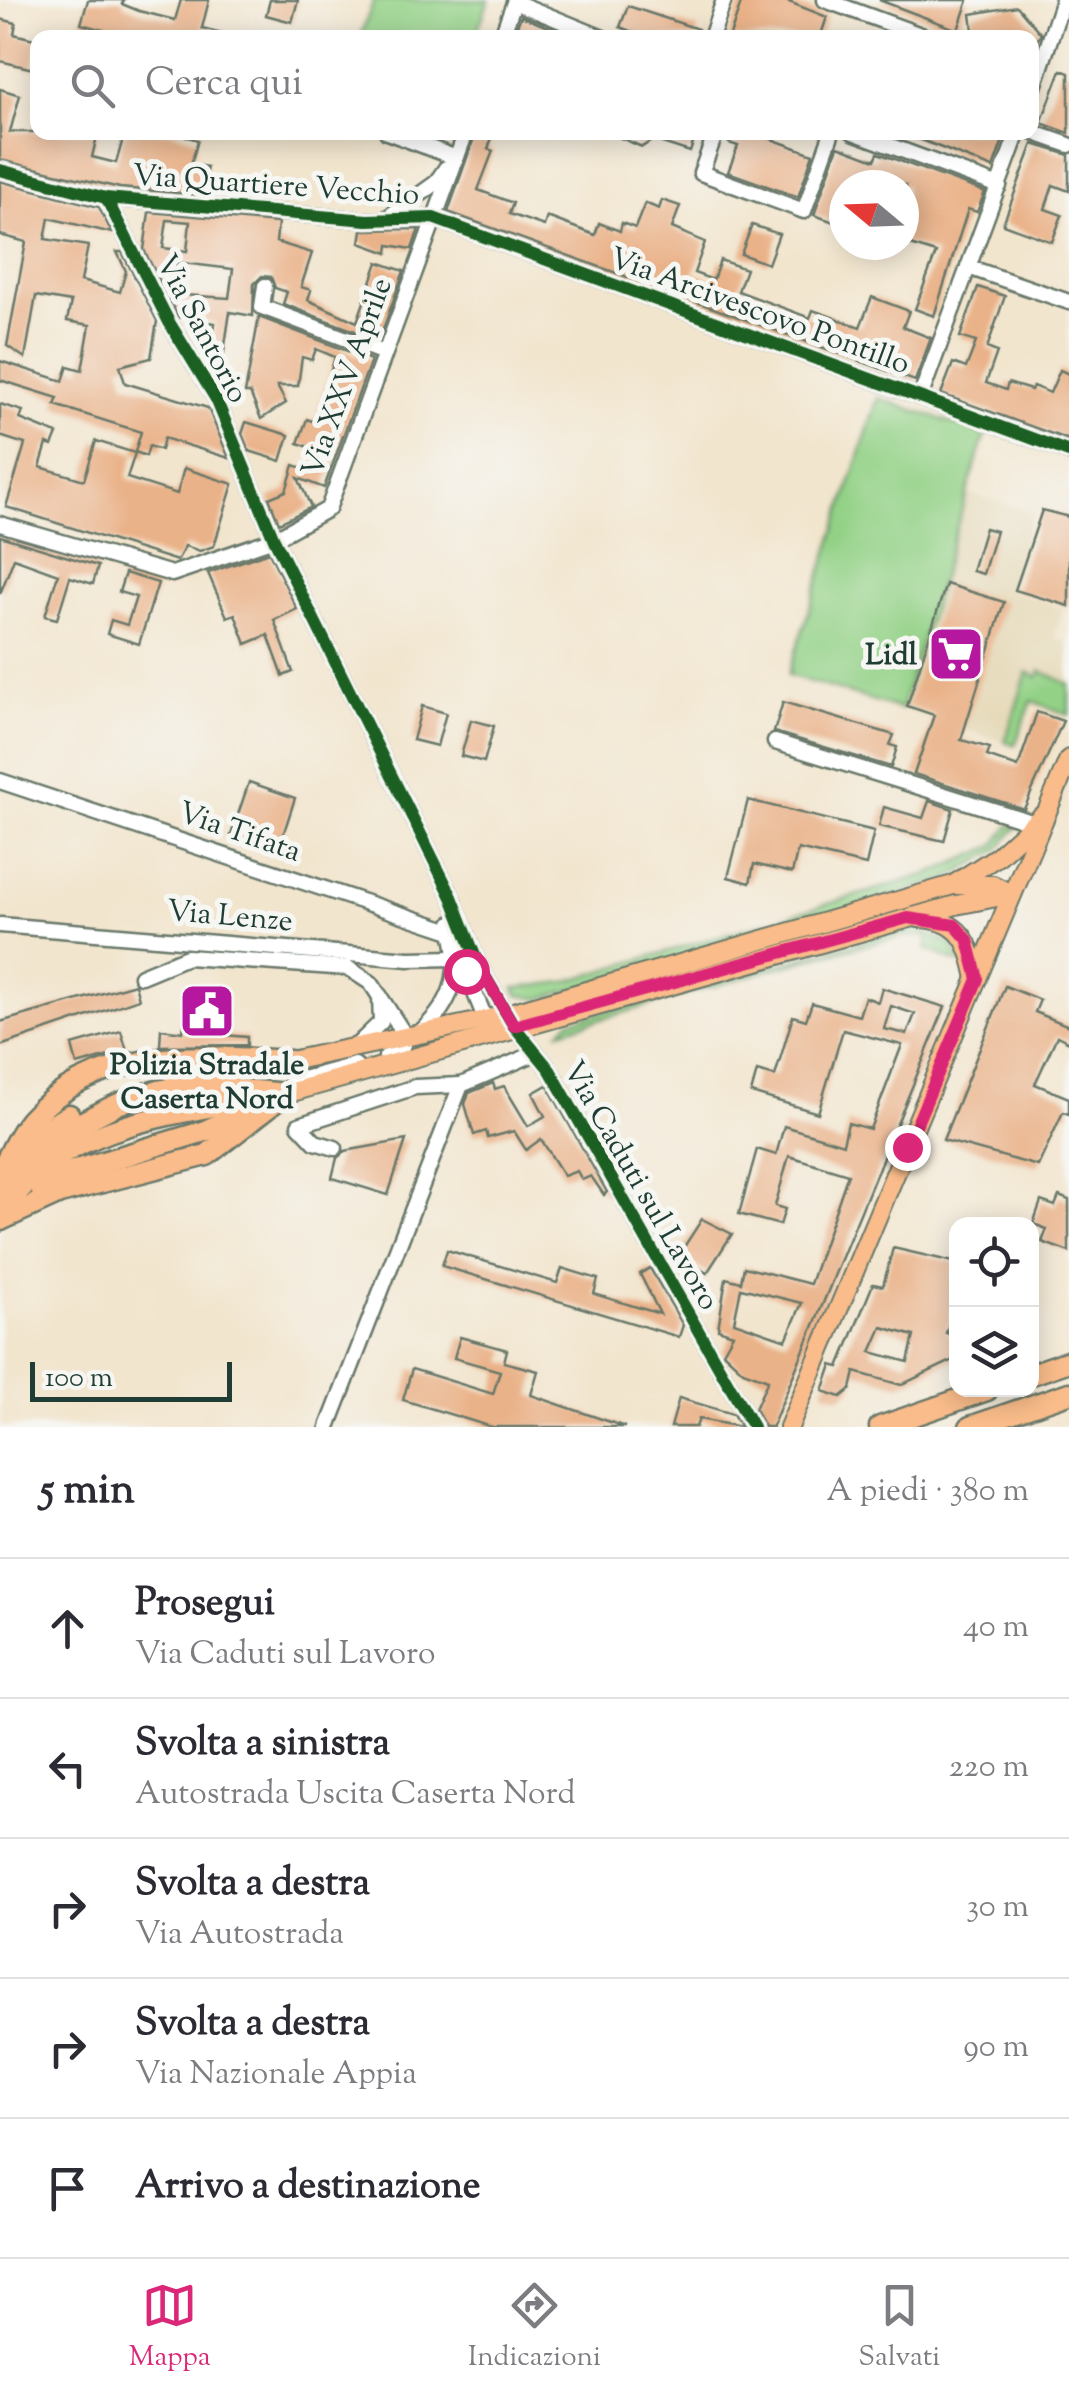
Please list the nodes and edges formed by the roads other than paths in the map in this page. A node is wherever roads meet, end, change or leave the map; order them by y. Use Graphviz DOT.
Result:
graph roads {
  1 [pos="724,0"];
  2 [pos="825,0"];
  3 [pos="1063,0"];
  4 [pos="515,1"];
  5 [pos="504,30"];
  6 [pos="585,30"];
  7 [pos="713,30"];
  8 [pos="907,30"];
  9 [pos="1039,63"];
  10 [pos="1039,134"];
  11 [pos="432,140"];
  12 [pos="713,140"];
  13 [pos="829,140"];
  14 [pos="875,140"];
  15 [pos="1015,140"];
  16 [pos="460,145"];
  17 [pos="1069,145"];
  18 [pos="0,170"];
  19 [pos="999,186"];
  20 [pos="106,198"];
  21 [pos="433,218"];
  22 [pos="384,220"];
  23 [pos="968,267"];
  24 [pos="265,286"];
  25 [pos="1069,302"];
  26 [pos="384,353"];
  27 [pos="921,395"];
  28 [pos="1069,452"];
  29 [pos="0,524"];
  30 [pos="274,540"];
  31 [pos="774,742"];
  32 [pos="1069,759"];
  33 [pos="0,781"];
  34 [pos="1041,820"];
  35 [pos="953,885"];
  36 [pos="1012,894"];
  37 [pos="908,918"];
  38 [pos="0,925"];
  39 [pos="456,940"];
  40 [pos="472,968"];
  41 [pos="141,976"];
  42 [pos="978,979"];
  43 [pos="380,995"];
  44 [pos="497,1020"];
  45 [pos="412,1035"];
  46 [pos="352,1050"];
  47 [pos="536,1053"];
  48 [pos="290,1060"];
  49 [pos="461,1085"];
  50 [pos="285,1094"];
  51 [pos="335,1148"];
  52 [pos="0,1174"];
  53 [pos="0,1220"];
  54 [pos="1069,1361"];
  55 [pos="1039,1372"];
  56 [pos="1069,1393"];
  57 [pos="967,1397"];
  58 [pos="328,1427"];
  59 [pos="753,1427"];
  60 [pos="789,1427"];
  61 [pos="880,1427"];
  62 [pos="970,1427"];
  1 -- 7 [label="street"];
  2 -- 8 [label="street"];
  3 -- 9 [label="street"];
  4 -- 5 [label="street"];
  4 -- 6 [label="street"];
  10 -- 17 [label="street"];
  11 -- 16 [label="street, Via Quartiere Vecchio"];
  12 -- 13 [label="street"];
  14 -- 19 [label="street"];
  15 -- 19 [label="street"];
  16 -- 21 [label="street, Via XXV Aprile"];
  16 -- 22 [label="street, Via Quartiere Vecchio"];
  18 -- 20 [label="street, Via Quartiere Vecchio"];
  19 -- 23 [label="street"];
  20 -- 22 [label="street, Via Quartiere Vecchio"];
  20 -- 30 [label="street, Via Santorio"];
  21 -- 22 [label="street, Via Quartiere Vecchio"];
  21 -- 26 [label="street, Via XXV Aprile"];
  21 -- 27 [label="street, Via Arcivescovo Pontillo"];
  23 -- 25 [label="street"];
  23 -- 27 [label="street"];
  24 -- 26 [label="street"];
  26 -- 30 [label="street, Via XXV Aprile"];
  27 -- 28 [label="street, Via Arcivescovo Pontillo"];
  29 -- 30 [label="street, Via XXV Aprile"];
  30 -- 39 [label="street, Via Caduti sul Lavoro"];
  31 -- 34 [label="street"];
  32 -- 34 [label="main road"];
  33 -- 39 [label="street, Via Tifata"];
  34 -- 35 [label="main road"];
  34 -- 36 [label="main road"];
  35 -- 36 [label="main road"];
  35 -- 44 [label="main road"];
  36 -- 37 [label="main road"];
  36 -- 42 [label="main road"];
  37 -- 42 [label="main road"];
  37 -- 44 [label="main road"];
  38 -- 39 [label="street, Via Lenze"];
  39 -- 40 [label="street, Via Caduti sul Lavoro"];
  39 -- 45 [label="street"];
  40 -- 44 [label="street"];
  40 -- 44 [label="street, Via Caduti sul Lavoro"];
  41 -- 43 [label="street"];
  42 -- 60 [label="main road"];
  43 -- 45 [label="street"];
  43 -- 46 [label="street"];
  44 -- 45 [label="main road"];
  44 -- 47 [label="street, Via Caduti sul Lavoro"];
  44 -- 50 [label="main road"];
  45 -- 46 [label="main road"];
  45 -- 50 [label="street"];
  46 -- 48 [label="main road"];
  47 -- 49 [label="street"];
  47 -- 59 [label="street, Via Caduti sul Lavoro"];
  48 -- 52 [label="highway"];
  49 -- 51 [label="street"];
  49 -- 58 [label="street"];
  50 -- 53 [label="highway"];
  50 -- 53 [label="highway"];
  54 -- 55 [label="highway"];
  56 -- 62 [label="highway"];
  57 -- 61 [label="highway"];
}
